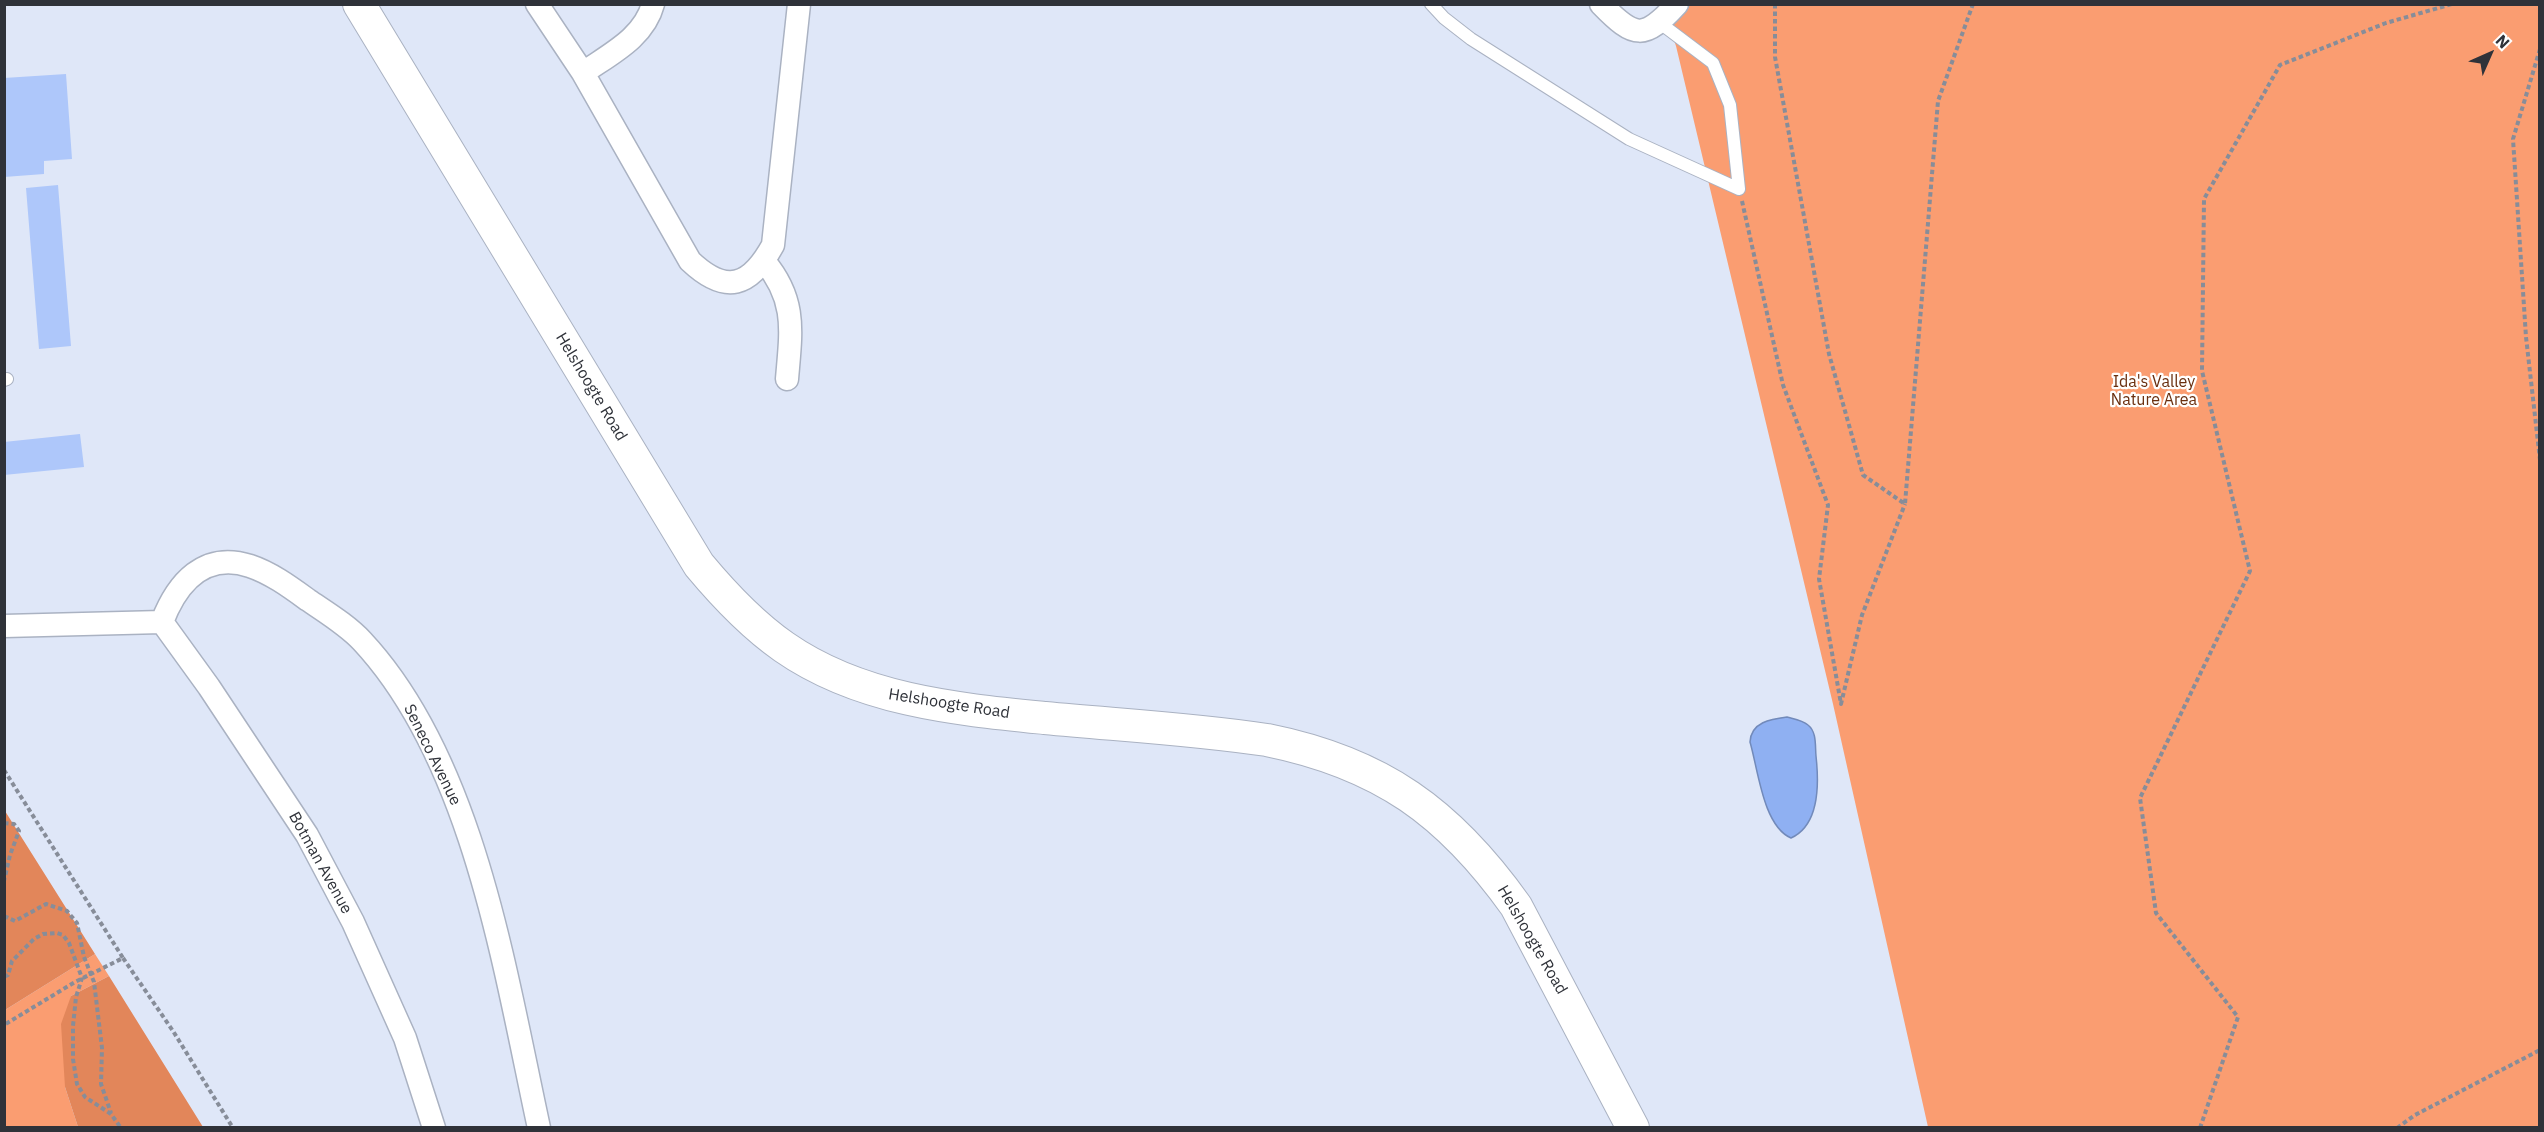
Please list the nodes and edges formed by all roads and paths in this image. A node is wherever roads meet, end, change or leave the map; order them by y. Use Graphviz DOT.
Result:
graph roads {
  1 [pos="359,4"];
  2 [pos="537,4"];
  3 [pos="653,4"];
  4 [pos="799,4"];
  5 [pos="1431,4"];
  6 [pos="1601,4"];
  7 [pos="1677,4"];
  8 [pos="1775,4"];
  9 [pos="1973,4"];
  10 [pos="2452,4"];
  11 [pos="1660,23"];
  12 [pos="2540,50"];
  13 [pos="584,73"];
  14 [pos="1739,189"];
  15 [pos="764,261"];
  16 [pos="787,379"];
  17 [pos="2540,460"];
  18 [pos="1905,504"];
  19 [pos="162,622"];
  20 [pos="4,626"];
  21 [pos="4,770"];
  22 [pos="4,823"];
  23 [pos="4,881"];
  24 [pos="4,916"];
  25 [pos="123,958"];
  26 [pos="92,973"];
  27 [pos="4,977"];
  28 [pos="82,978"];
  29 [pos="4,1025"];
  30 [pos="2540,1050"];
  31 [pos="111,1114"];
  32 [pos="122,1128"];
  33 [pos="233,1128"];
  34 [pos="434,1128"];
  35 [pos="539,1128"];
  36 [pos="1633,1128"];
  37 [pos="2200,1128"];
  38 [pos="2397,1128"];
  1 -- 36 [label="main road, Helshoogte Road"];
  2 -- 13 [label="street"];
  3 -- 13 [label="street"];
  4 -- 15 [label="street"];
  5 -- 14 [label="lane"];
  6 -- 11 [label="street"];
  7 -- 11 [label="street"];
  8 -- 18 [label="path"];
  9 -- 18 [label="path"];
  10 -- 37 [label="path"];
  11 -- 14 [label="lane"];
  12 -- 17 [label="path"];
  13 -- 15 [label="street"];
  14 -- 18 [label="path"];
  15 -- 16 [label="street"];
  19 -- 20 [label="street"];
  19 -- 34 [label="street, Botman Avenue"];
  19 -- 35 [label="street, Seneco Avenue"];
  21 -- 25 [label="path"];
  22 -- 23 [label="path"];
  24 -- 26 [label="path"];
  25 -- 26 [label="path"];
  25 -- 33 [label="path"];
  26 -- 28 [label="path"];
  26 -- 31 [label="path"];
  27 -- 28 [label="path"];
  28 -- 29 [label="path"];
  28 -- 31 [label="path"];
  30 -- 38 [label="path"];
  31 -- 32 [label="path"];
}
